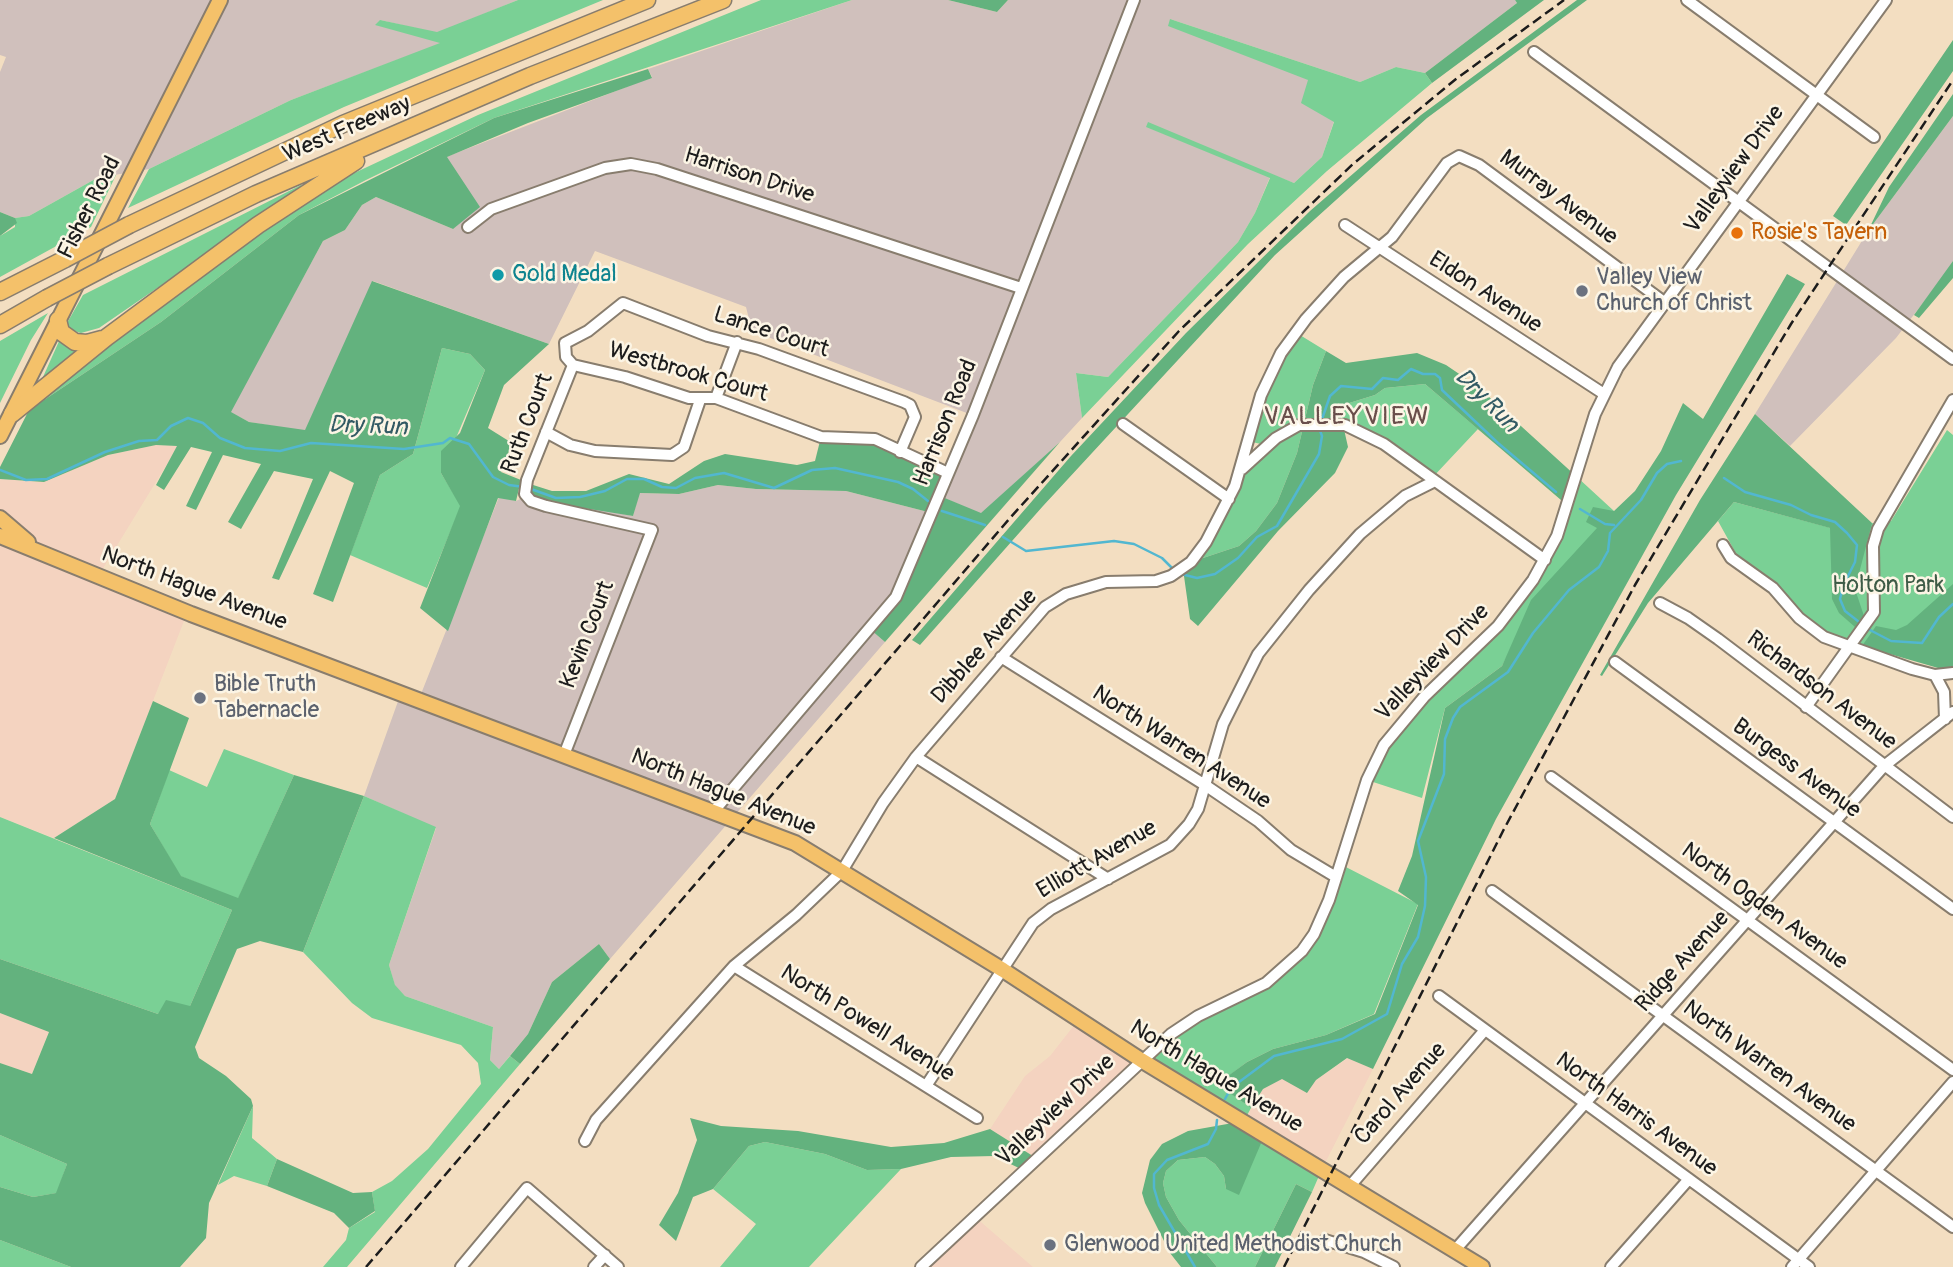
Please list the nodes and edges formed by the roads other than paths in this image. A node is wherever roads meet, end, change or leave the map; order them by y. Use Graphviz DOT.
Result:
graph roads {
  1 [pos="220,0"];
  2 [pos="647,0"];
  3 [pos="723,0"];
  4 [pos="1134,0"];
  5 [pos="1688,0"];
  6 [pos="1886,0"];
  7 [pos="1534,52"];
  8 [pos="1816,94"];
  9 [pos="475,100"];
  10 [pos="1874,137"];
  11 [pos="1459,156"];
  12 [pos="1739,201"];
  13 [pos="1345,225"];
  14 [pos="468,227"];
  15 [pos="1378,248"];
  16 [pos="1021,288"];
  17 [pos="0,292"];
  18 [pos="1664,302"];
  19 [pos="609,313"];
  20 [pos="58,320"];
  21 [pos="0,325"];
  22 [pos="107,337"];
  23 [pos="737,342"];
  24 [pos="1953,359"];
  25 [pos="573,365"];
  26 [pos="1604,394"];
  27 [pos="716,398"];
  28 [pos="700,400"];
  29 [pos="1953,400"];
  30 [pos="12,414"];
  31 [pos="1123,424"];
  32 [pos="546,432"];
  33 [pos="0,436"];
  34 [pos="900,452"];
  35 [pos="1240,470"];
  36 [pos="948,473"];
  37 [pos="1435,481"];
  38 [pos="1229,499"];
  39 [pos="0,518"];
  40 [pos="652,530"];
  41 [pos="0,536"];
  42 [pos="1723,545"];
  43 [pos="40,552"];
  44 [pos="1545,560"];
  45 [pos="1660,603"];
  46 [pos="1848,648"];
  47 [pos="1001,657"];
  48 [pos="1615,662"];
  49 [pos="1953,673"];
  50 [pos="1935,675"];
  51 [pos="1806,707"];
  52 [pos="1949,715"];
  53 [pos="564,755"];
  54 [pos="916,757"];
  55 [pos="1884,766"];
  56 [pos="1551,777"];
  57 [pos="1205,785"];
  58 [pos="714,811"];
  59 [pos="1953,817"];
  60 [pos="1834,822"];
  61 [pos="842,871"];
  62 [pos="1336,877"];
  63 [pos="1108,879"];
  64 [pos="1492,891"];
  65 [pos="1953,909"];
  66 [pos="1747,921"];
  67 [pos="734,966"];
  68 [pos="1003,970"];
  69 [pos="1439,996"];
  70 [pos="1663,1016"];
  71 [pos="1485,1030"];
  72 [pos="1141,1060"];
  73 [pos="1953,1070"];
  74 [pos="1953,1082"];
  75 [pos="926,1086"];
  76 [pos="1586,1103"];
  77 [pos="977,1118"];
  78 [pos="585,1141"];
  79 [pos="1875,1170"];
  80 [pos="1689,1179"];
  81 [pos="1350,1186"];
  82 [pos="1953,1227"];
  83 [pos="1325,1240"];
  84 [pos="1455,1250"];
  85 [pos="605,1255"];
  86 [pos="1795,1263"];
  87 [pos="1475,1265"];
  88 [pos="461,1267"];
  89 [pos="594,1267"];
  90 [pos="618,1267"];
  91 [pos="921,1267"];
  92 [pos="1394,1267"];
  93 [pos="1611,1267"];
  94 [pos="1810,1267"];
  1 -- 20 [label="main road, Fisher Road"];
  2 -- 17 [label="highway, West Freeway, bridge"];
  3 -- 9 [label="highway, West Freeway"];
  4 -- 16 [label="street, Harrison Road"];
  5 -- 8 [label="street"];
  6 -- 8 [label="street, Valleyview Drive"];
  7 -- 12 [label="street"];
  8 -- 10 [label="street"];
  8 -- 12 [label="street, Valleyview Drive"];
  9 -- 21 [label="highway, West Freeway, bridge"];
  9 -- 22 [label="highway"];
  11 -- 15 [label="street, Dibblee Avenue"];
  11 -- 18 [label="street, Murray Avenue"];
  12 -- 18 [label="street, Valleyview Drive"];
  12 -- 24 [label="street"];
  13 -- 15 [label="street, Eldon Avenue"];
  14 -- 16 [label="street, Harrison Drive"];
  15 -- 26 [label="street, Eldon Avenue"];
  15 -- 35 [label="street, Dibblee Avenue"];
  16 -- 36 [label="street, Harrison Road"];
  18 -- 26 [label="street, Valleyview Drive"];
  19 -- 23 [label="street, Lance Court"];
  19 -- 25 [label="street, Ruth Court"];
  20 -- 22 [label="highway"];
  20 -- 30 [label="main road, Fisher Road"];
  22 -- 30 [label="highway"];
  23 -- 27 [label="street"];
  23 -- 34 [label="street, Lance Court"];
  25 -- 28 [label="street, Westbrook Court"];
  25 -- 32 [label="street, Ruth Court"];
  26 -- 44 [label="street, Valleyview Drive"];
  27 -- 28 [label="street, Westbrook Court"];
  27 -- 34 [label="street, Westbrook Court"];
  28 -- 32 [label="street"];
  29 -- 46 [label="street"];
  30 -- 33 [label="main road, Fisher Road"];
  31 -- 38 [label="street"];
  32 -- 40 [label="street, Ruth Court"];
  34 -- 36 [label="street, Westbrook Court"];
  35 -- 37 [label="street"];
  35 -- 38 [label="street, Dibblee Avenue"];
  36 -- 58 [label="street, Harrison Road"];
  37 -- 44 [label="street"];
  37 -- 57 [label="street, Elliott Avenue"];
  38 -- 47 [label="street, Dibblee Avenue"];
  39 -- 43 [label="main road"];
  40 -- 53 [label="street, Kevin Court"];
  41 -- 43 [label="main road, North Hague Avenue"];
  42 -- 46 [label="street"];
  43 -- 53 [label="main road, North Hague Avenue"];
  44 -- 62 [label="street, Valleyview Drive"];
  45 -- 51 [label="street, Richardson Avenue"];
  46 -- 50 [label="street"];
  46 -- 51 [label="street"];
  47 -- 54 [label="street, Dibblee Avenue"];
  47 -- 57 [label="street, North Warren Avenue"];
  48 -- 60 [label="street, Burgess Avenue"];
  49 -- 50 [label="street"];
  50 -- 52 [label="street"];
  51 -- 55 [label="street, Richardson Avenue"];
  52 -- 55 [label="street, Ridge Avenue"];
  53 -- 58 [label="main road, North Hague Avenue"];
  54 -- 61 [label="street, Dibblee Avenue"];
  54 -- 63 [label="street"];
  55 -- 59 [label="street, Richardson Avenue"];
  55 -- 60 [label="street, Ridge Avenue"];
  56 -- 66 [label="street, North Ogden Avenue"];
  57 -- 62 [label="street, North Warren Avenue"];
  57 -- 63 [label="street, Elliott Avenue"];
  58 -- 61 [label="main road, North Hague Avenue"];
  60 -- 65 [label="street, Burgess Avenue"];
  60 -- 66 [label="street, Ridge Avenue"];
  61 -- 67 [label="street, Dibblee Avenue"];
  61 -- 68 [label="main road, North Hague Avenue"];
  62 -- 72 [label="street, Valleyview Drive"];
  63 -- 68 [label="street, Elliott Avenue"];
  64 -- 70 [label="street, North Warren Avenue"];
  66 -- 70 [label="street, Ridge Avenue"];
  66 -- 73 [label="street, North Ogden Avenue"];
  67 -- 75 [label="street, North Powell Avenue"];
  67 -- 78 [label="street, Dibblee Avenue"];
  68 -- 72 [label="main road, North Hague Avenue"];
  68 -- 75 [label="street, Elliott Avenue"];
  69 -- 71 [label="street, North Harris Avenue"];
  70 -- 76 [label="street, Ridge Avenue"];
  70 -- 79 [label="street, North Warren Avenue"];
  71 -- 76 [label="street, North Harris Avenue"];
  71 -- 81 [label="street, Carol Avenue"];
  72 -- 81 [label="main road, North Hague Avenue"];
  72 -- 91 [label="street, Valleyview Drive"];
  74 -- 79 [label="street"];
  75 -- 77 [label="street, North Powell Avenue"];
  76 -- 80 [label="street, North Harris Avenue"];
  76 -- 84 [label="street, Ridge Avenue"];
  79 -- 82 [label="street, North Warren Avenue"];
  79 -- 86 [label="street"];
  80 -- 86 [label="street, North Harris Avenue"];
  80 -- 93 [label="street"];
  81 -- 84 [label="main road, North Hague Avenue"];
  83 -- 92 [label="street"];
  84 -- 87 [label="main road, North Hague Avenue"];
  85 -- 88 [label="street"];
  85 -- 89 [label="street"];
  85 -- 90 [label="street"];
  86 -- 94 [label="street, North Harris Avenue"];
}
